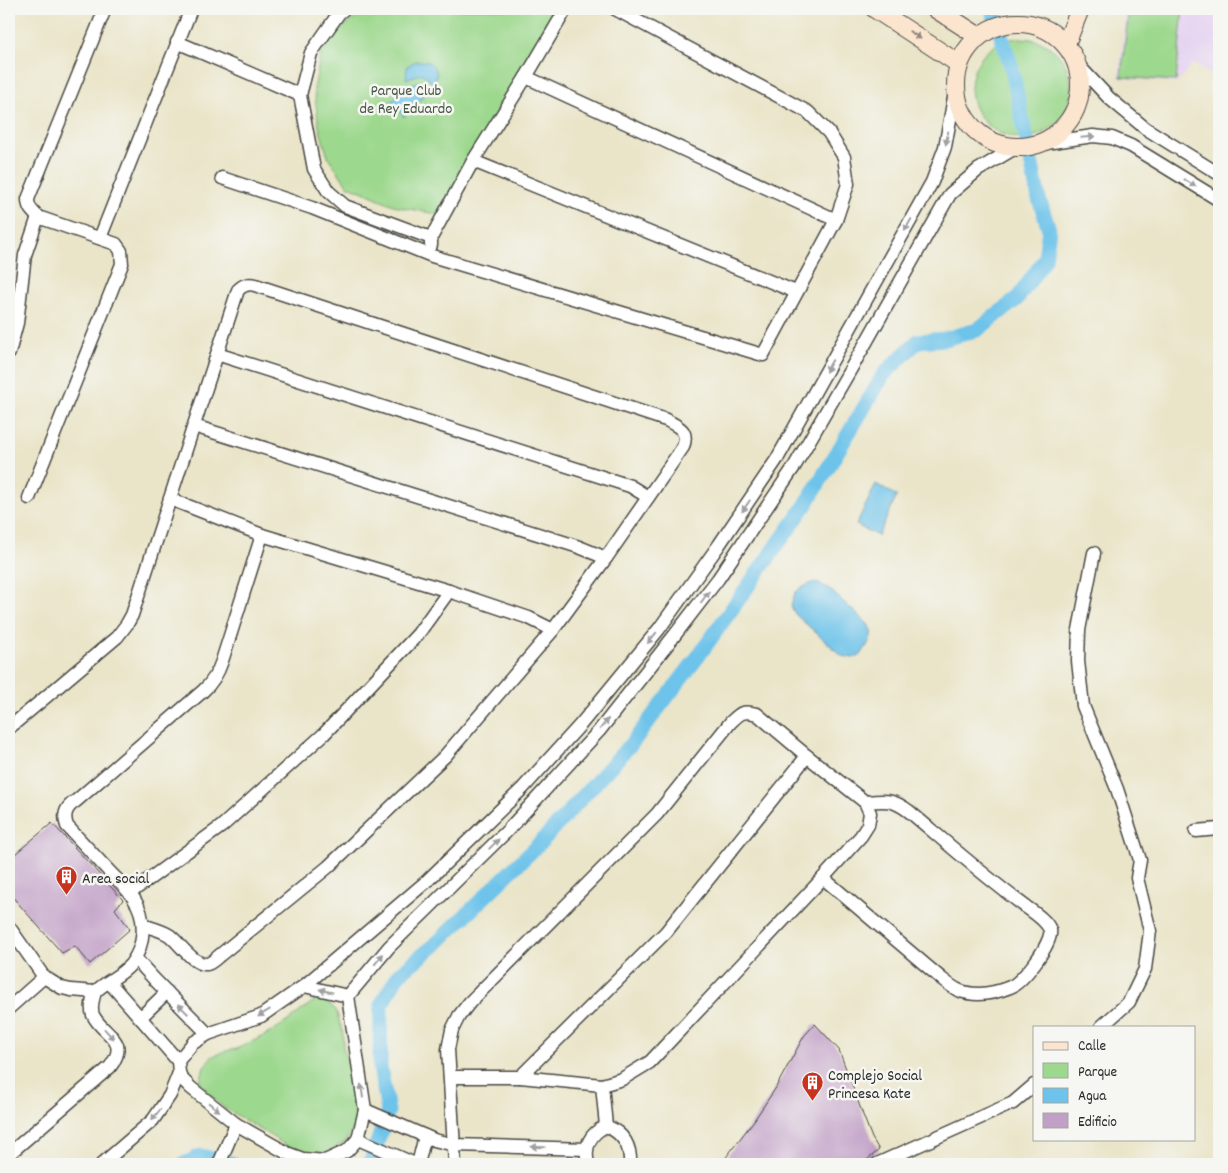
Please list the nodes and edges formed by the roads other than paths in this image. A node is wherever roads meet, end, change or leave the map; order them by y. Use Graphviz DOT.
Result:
graph roads {
  1 [pos="105,9"];
  2 [pos="191,9"];
  3 [pos="344,9"];
  4 [pos="566,9"];
  5 [pos="615,9"];
  6 [pos="875,9"];
  7 [pos="936,9"];
  8 [pos="1080,9"];
  9 [pos="1030,15"];
  10 [pos="978,36"];
  11 [pos="177,42"];
  12 [pos="1066,44"];
  13 [pos="958,64"];
  14 [pos="1078,65"];
  15 [pos="526,78"];
  16 [pos="955,92"];
  17 [pos="300,94"];
  18 [pos="1039,144"];
  19 [pos="1015,148"];
  20 [pos="473,161"];
  21 [pos="1219,174"];
  22 [pos="222,178"];
  23 [pos="1219,200"];
  24 [pos="38,217"];
  25 [pos="836,220"];
  26 [pos="100,238"];
  27 [pos="431,238"];
  28 [pos="432,256"];
  29 [pos="796,292"];
  30 [pos="9,353"];
  31 [pos="217,354"];
  32 [pos="194,426"];
  33 [pos="648,497"];
  34 [pos="29,498"];
  35 [pos="170,499"];
  36 [pos="262,535"];
  37 [pos="1094,553"];
  38 [pos="606,558"];
  39 [pos="449,591"];
  40 [pos="553,630"];
  41 [pos="9,728"];
  42 [pos="807,756"];
  43 [pos="865,802"];
  44 [pos="1219,829"];
  45 [pos="1196,831"];
  46 [pos="823,878"];
  47 [pos="130,893"];
  48 [pos="143,925"];
  49 [pos="9,927"];
  50 [pos="135,958"];
  51 [pos="44,977"];
  52 [pos="109,982"];
  53 [pos="304,986"];
  54 [pos="95,992"];
  55 [pos="167,992"];
  56 [pos="348,996"];
  57 [pos="9,1008"];
  58 [pos="140,1018"];
  59 [pos="1102,1026"];
  60 [pos="208,1034"];
  61 [pos="178,1067"];
  62 [pos="450,1076"];
  63 [pos="520,1077"];
  64 [pos="602,1086"];
  65 [pos="1033,1086"];
  66 [pos="364,1110"];
  67 [pos="236,1124"];
  68 [pos="606,1126"];
  69 [pos="424,1136"];
  70 [pos="358,1139"];
  71 [pos="455,1145"];
  72 [pos="586,1149"];
  73 [pos="9,1154"];
  74 [pos="102,1164"];
  75 [pos="219,1164"];
  76 [pos="417,1164"];
  77 [pos="455,1164"];
  78 [pos="588,1164"];
  79 [pos="630,1164"];
  80 [pos="877,1164"];
  1 -- 24 [label="street"];
  2 -- 11 [label="street"];
  3 -- 17 [label="street"];
  4 -- 15 [label="street"];
  5 -- 25 [label="street"];
  6 -- 13 [label="street, one-way"];
  7 -- 10 [label="street"];
  8 -- 12 [label="street"];
  9 -- 10 [label="street"];
  9 -- 12 [label="street"];
  10 -- 13 [label="street"];
  11 -- 17 [label="street"];
  11 -- 26 [label="street"];
  12 -- 14 [label="street"];
  13 -- 16 [label="street"];
  14 -- 18 [label="street"];
  14 -- 21 [label="street"];
  15 -- 20 [label="street"];
  15 -- 25 [label="street"];
  16 -- 19 [label="street"];
  16 -- 53 [label="street, one-way"];
  17 -- 27 [label="street"];
  18 -- 19 [label="street"];
  18 -- 23 [label="street, one-way"];
  56 -- 19 [label="street, one-way"];
  20 -- 27 [label="street"];
  20 -- 29 [label="street"];
  22 -- 28 [label="street"];
  24 -- 26 [label="street"];
  24 -- 30 [label="street"];
  25 -- 29 [label="street"];
  26 -- 34 [label="street"];
  27 -- 28 [label="street"];
  28 -- 29 [label="street"];
  31 -- 32 [label="street"];
  31 -- 33 [label="street"];
  31 -- 33 [label="street"];
  32 -- 35 [label="street"];
  32 -- 38 [label="street"];
  33 -- 38 [label="street"];
  35 -- 36 [label="street"];
  35 -- 41 [label="street"];
  36 -- 39 [label="street"];
  36 -- 47 [label="street"];
  37 -- 59 [label="street"];
  38 -- 40 [label="street"];
  39 -- 40 [label="street"];
  39 -- 47 [label="street"];
  40 -- 48 [label="street"];
  42 -- 43 [label="street"];
  42 -- 62 [label="street"];
  42 -- 63 [label="street"];
  43 -- 46 [label="street"];
  43 -- 46 [label="street"];
  44 -- 45 [label="street"];
  46 -- 64 [label="street"];
  47 -- 48 [label="street"];
  48 -- 50 [label="street"];
  49 -- 51 [label="street"];
  50 -- 52 [label="street"];
  50 -- 55 [label="street"];
  51 -- 54 [label="street"];
  51 -- 57 [label="street"];
  52 -- 54 [label="street"];
  52 -- 58 [label="street"];
  56 -- 53 [label="street, one-way"];
  53 -- 60 [label="street, one-way"];
  54 -- 73 [label="street, one-way"];
  55 -- 58 [label="street"];
  60 -- 55 [label="street, one-way"];
  66 -- 56 [label="street, one-way"];
  58 -- 61 [label="street"];
  60 -- 61 [label="street"];
  61 -- 67 [label="street, one-way"];
  61 -- 74 [label="street, one-way"];
  62 -- 63 [label="street"];
  62 -- 71 [label="street"];
  63 -- 64 [label="street"];
  64 -- 68 [label="street"];
  65 -- 80 [label="street"];
  66 -- 69 [label="street"];
  66 -- 70 [label="street"];
  67 -- 70 [label="street"];
  67 -- 75 [label="street"];
  68 -- 72 [label="street"];
  68 -- 79 [label="street"];
  69 -- 71 [label="street"];
  69 -- 76 [label="street"];
  70 -- 76 [label="street"];
  72 -- 71 [label="street, one-way"];
  71 -- 77 [label="street"];
  72 -- 78 [label="street"];
}
